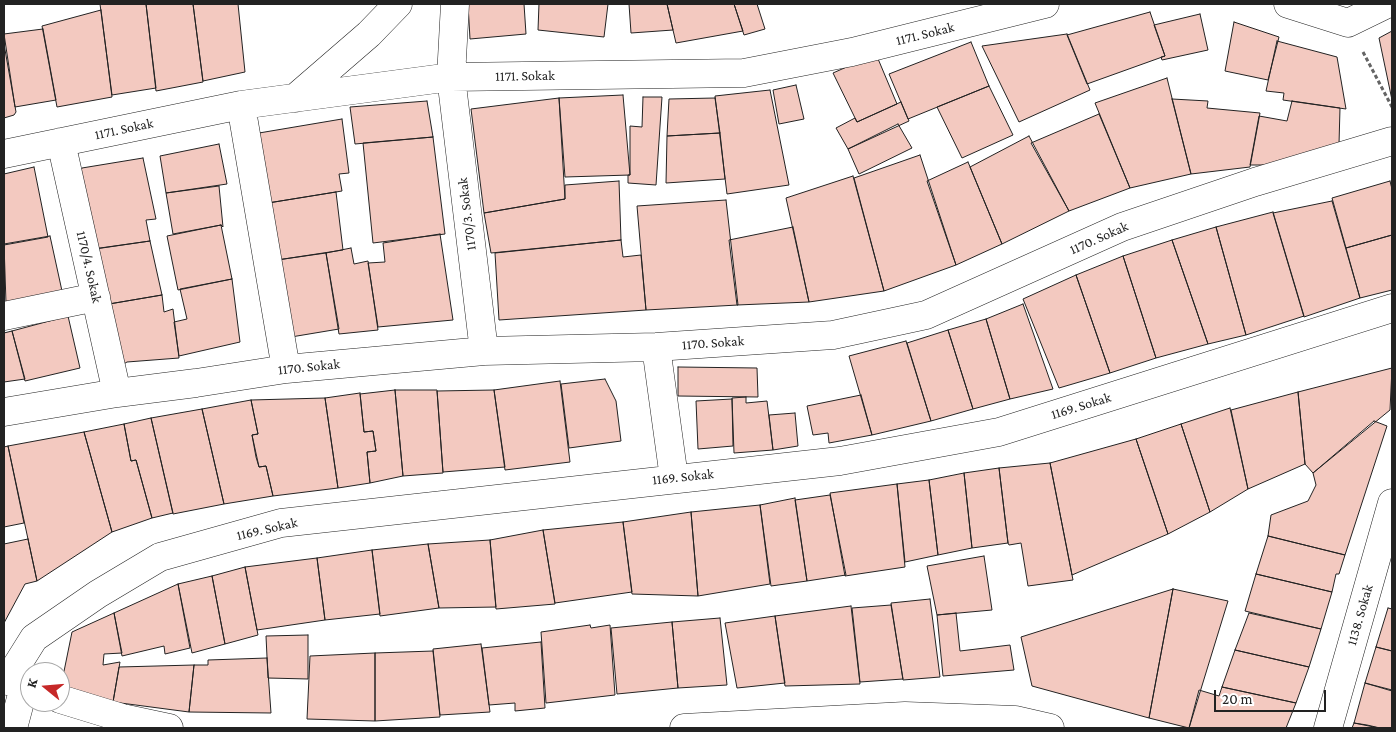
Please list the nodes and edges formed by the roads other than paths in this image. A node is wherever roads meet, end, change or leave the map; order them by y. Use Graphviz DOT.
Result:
graph roads {
  1 [pos="398,4"];
  2 [pos="455,4"];
  3 [pos="1045,4"];
  4 [pos="1288,4"];
  5 [pos="1387,4"];
  6 [pos="451,77"];
  7 [pos="295,98"];
  8 [pos="241,105"];
  9 [pos="1392,141"];
  10 [pos="61,142"];
  11 [pos="4,154"];
  12 [pos="96,297"];
  13 [pos="1392,308"];
  14 [pos="4,316"];
  15 [pos="656,347"];
  16 [pos="484,351"];
  17 [pos="286,369"];
  18 [pos="117,392"];
  19 [pos="4,412"];
  20 [pos="674,478"];
  21 [pos="1392,503"];
  22 [pos="16,684"];
  23 [pos="70,703"];
  24 [pos="121,723"];
  25 [pos="13,728"];
  26 [pos="169,728"];
  27 [pos="684,728"];
  28 [pos="1050,728"];
  29 [pos="1328,728"];
  1 -- 7 [label="street"];
  2 -- 6 [label="street, 1170/3. Sokak"];
  3 -- 6 [label="street, 1171. Sokak"];
  4 -- 5 [label="street"];
  6 -- 7 [label="street, 1171. Sokak"];
  6 -- 16 [label="street, 1170/3. Sokak"];
  7 -- 8 [label="street, 1171. Sokak"];
  8 -- 10 [label="street, 1171. Sokak"];
  8 -- 17 [label="street"];
  9 -- 15 [label="street, 1170. Sokak"];
  10 -- 11 [label="street, 1171. Sokak"];
  10 -- 12 [label="street, 1170/4. Sokak"];
  12 -- 14 [label="street"];
  12 -- 18 [label="street, 1170/4. Sokak"];
  13 -- 20 [label="street, 1169. Sokak"];
  15 -- 16 [label="street, 1170. Sokak"];
  15 -- 20 [label="street"];
  16 -- 17 [label="street, 1170. Sokak"];
  17 -- 18 [label="street, 1170. Sokak"];
  18 -- 19 [label="street, 1170. Sokak"];
  20 -- 22 [label="street, 1169. Sokak"];
  21 -- 29 [label="street, 1138. Sokak"];
  22 -- 25 [label="street, 1169. Sokak"];
  23 -- 24 [label="street"];
  24 -- 26 [label="street"];
  27 -- 28 [label="street"];
}
